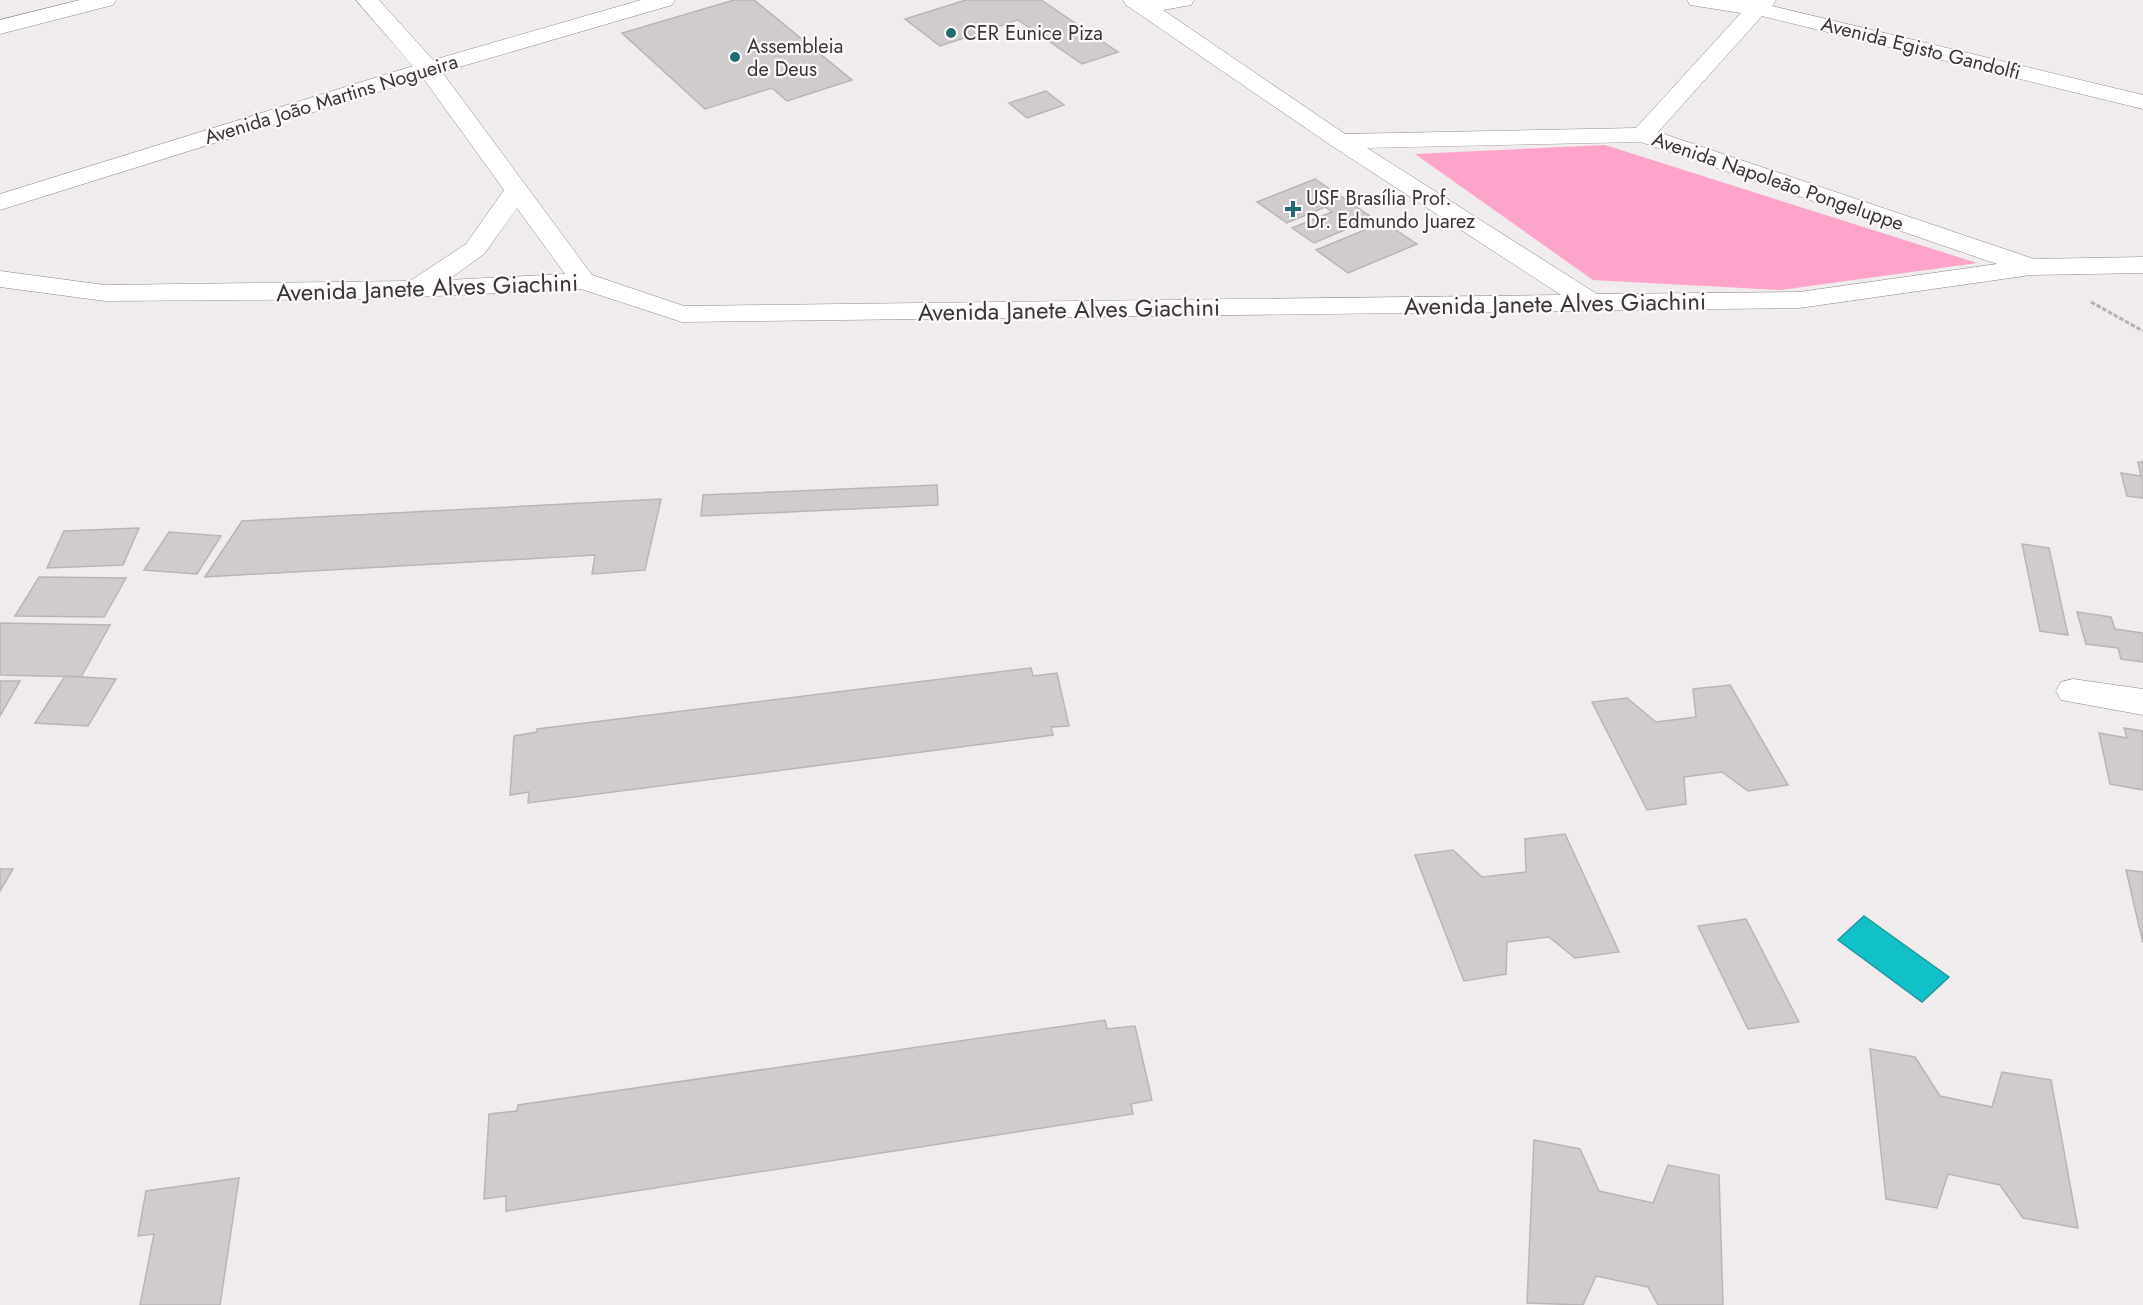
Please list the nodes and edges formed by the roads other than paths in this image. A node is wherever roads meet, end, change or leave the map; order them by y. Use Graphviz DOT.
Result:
graph roads {
  1 [pos="105,0"];
  2 [pos="367,0"];
  3 [pos="664,0"];
  4 [pos="1183,0"];
  5 [pos="1698,0"];
  6 [pos="1140,4"];
  7 [pos="1762,4"];
  8 [pos="0,27"];
  9 [pos="428,69"];
  10 [pos="2143,102"];
  11 [pos="1643,135"];
  12 [pos="1340,141"];
  13 [pos="517,190"];
  14 [pos="0,202"];
  15 [pos="2143,265"];
  16 [pos="2031,267"];
  17 [pos="0,279"];
  18 [pos="583,281"];
  19 [pos="416,289"];
  20 [pos="1593,304"];
  21 [pos="2073,691"];
  22 [pos="2143,702"];
  1 -- 8 [label="street"];
  2 -- 9 [label="street"];
  3 -- 9 [label="street, Avenida João Martins Nogueira"];
  4 -- 6 [label="street"];
  5 -- 7 [label="street, Avenida Egisto Gandolfi"];
  6 -- 12 [label="street"];
  7 -- 10 [label="street, Avenida Egisto Gandolfi"];
  7 -- 11 [label="street"];
  9 -- 13 [label="street"];
  9 -- 14 [label="street, Avenida João Martins Nogueira"];
  11 -- 12 [label="street, Avenida Napoleão Pongeluppe"];
  11 -- 16 [label="street, Avenida Napoleão Pongeluppe"];
  12 -- 20 [label="street"];
  13 -- 18 [label="street"];
  13 -- 19 [label="street"];
  15 -- 16 [label="street, Avenida Janete Alves Giachini"];
  16 -- 20 [label="street, Avenida Janete Alves Giachini"];
  17 -- 19 [label="street, Avenida Janete Alves Giachini"];
  18 -- 19 [label="street, Avenida Janete Alves Giachini"];
  18 -- 20 [label="street, Avenida Janete Alves Giachini"];
  21 -- 22 [label="street"];
}
